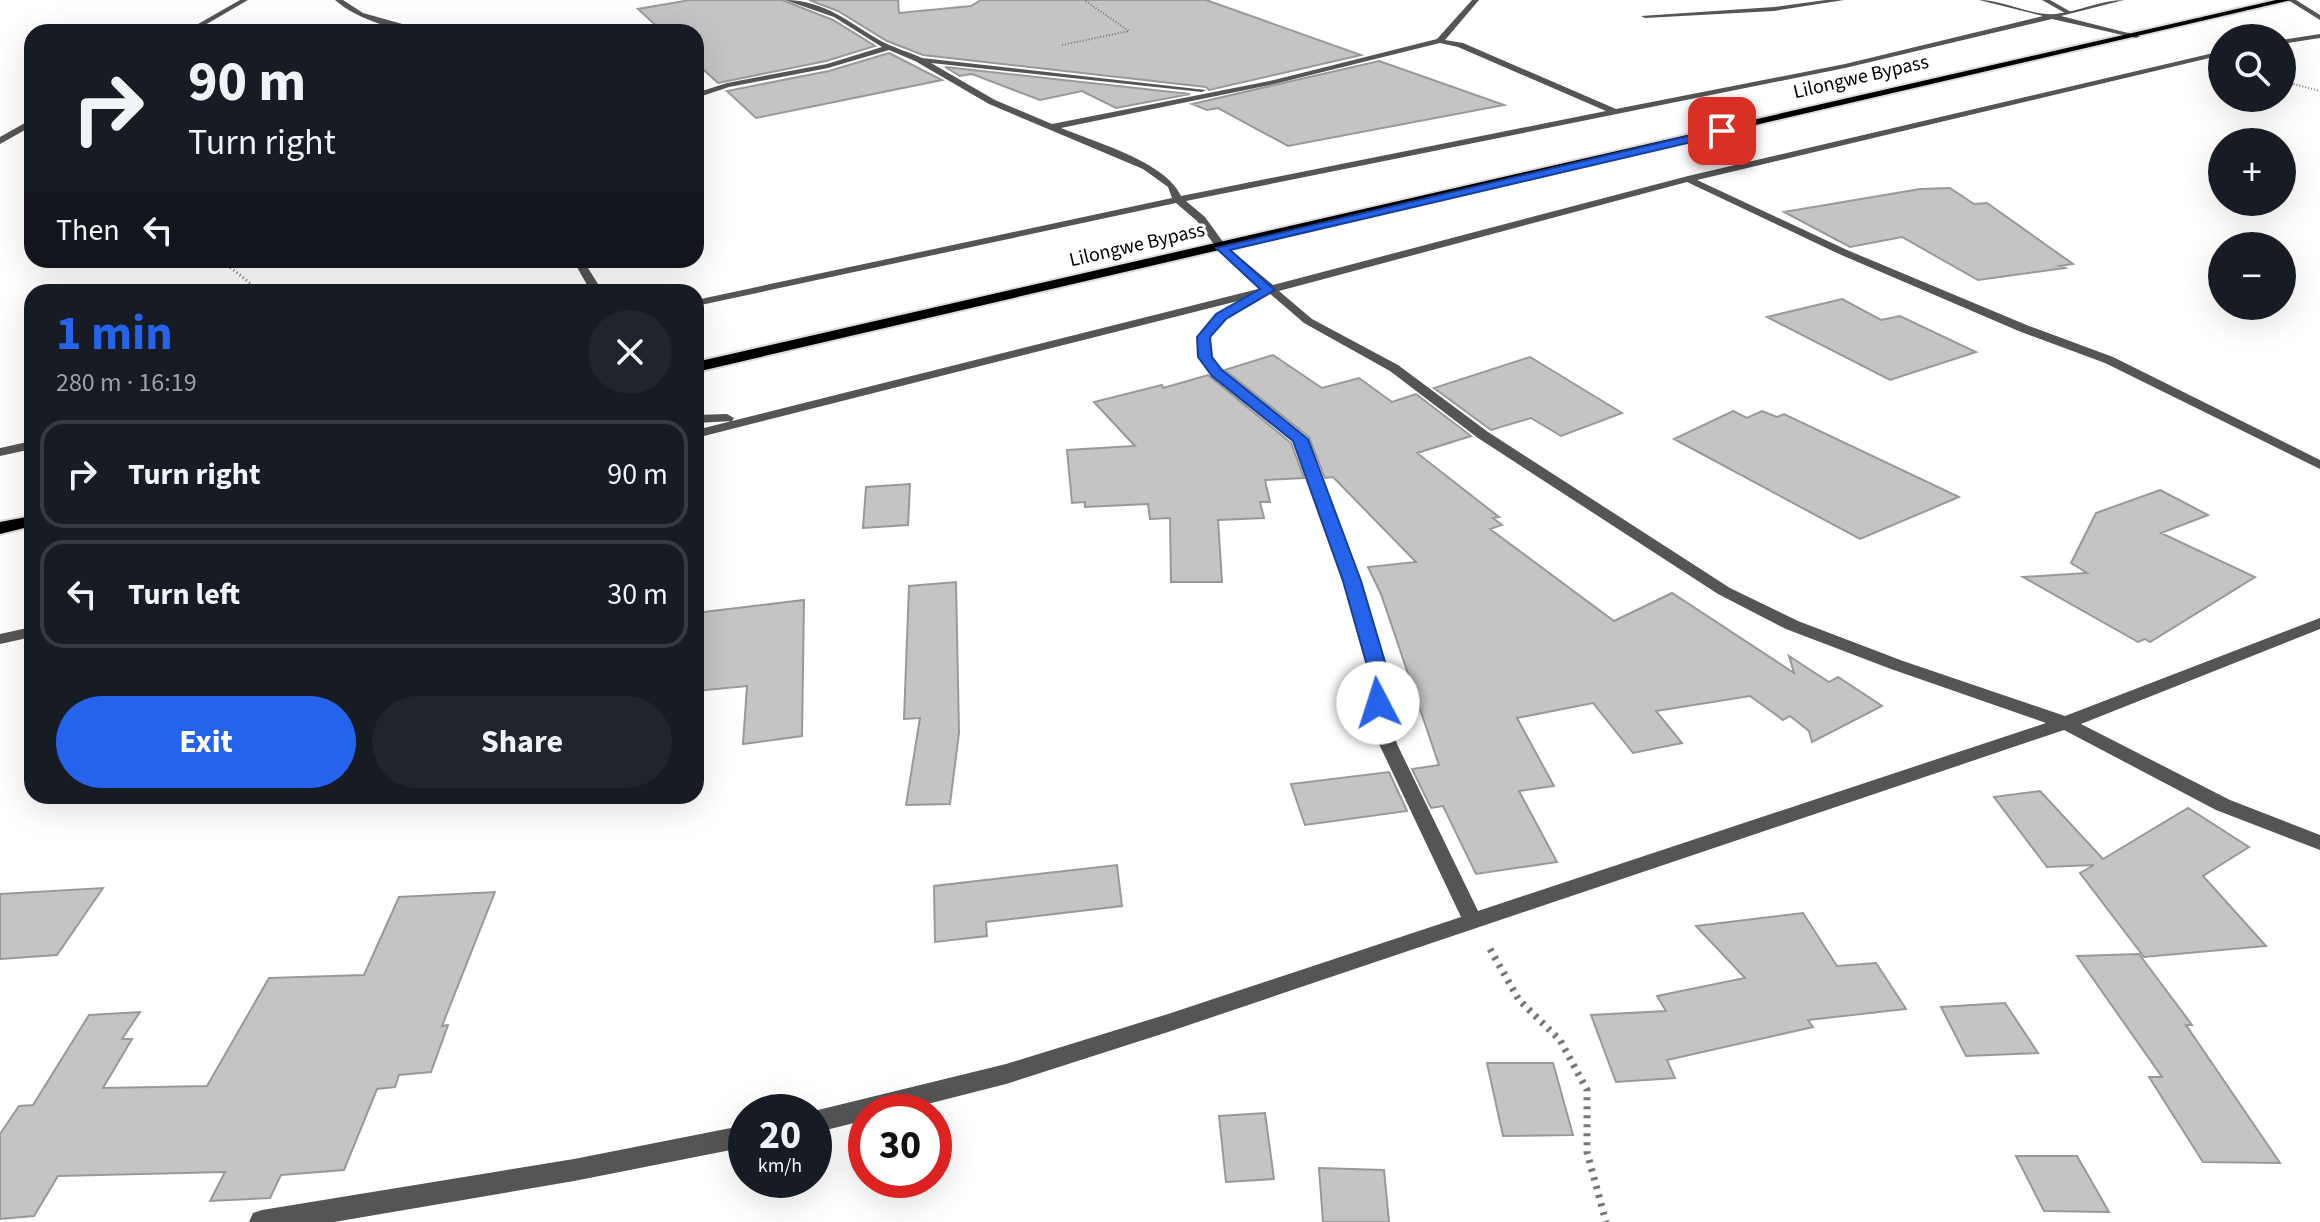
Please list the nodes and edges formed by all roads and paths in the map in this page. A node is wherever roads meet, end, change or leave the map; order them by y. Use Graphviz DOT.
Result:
graph roads {
  1 [pos="245,0"];
  2 [pos="338,0"];
  3 [pos="788,0"];
  4 [pos="1084,0"];
  5 [pos="1476,0"];
  6 [pos="1841,0"];
  7 [pos="1982,0"];
  8 [pos="2045,0"];
  9 [pos="2121,0"];
  10 [pos="2289,0"];
  11 [pos="2067,12"];
  12 [pos="1645,16"];
  13 [pos="2051,16"];
  14 [pos="2320,18"];
  15 [pos="202,24"];
  16 [pos="395,24"];
  17 [pos="2136,36"];
  18 [pos="2320,36"];
  19 [pos="2296,40"];
  20 [pos="1440,41"];
  21 [pos="1059,45"];
  22 [pos="888,48"];
  23 [pos="2208,56"];
  24 [pos="918,59"];
  25 [pos="2296,85"];
  26 [pos="2320,91"];
  27 [pos="1219,92"];
  28 [pos="704,93"];
  29 [pos="1615,112"];
  30 [pos="24,127"];
  31 [pos="1052,127"];
  32 [pos="0,141"];
  33 [pos="1688,179"];
  34 [pos="1178,200"];
  35 [pos="1222,248"];
  36 [pos="231,268"];
  37 [pos="251,284"];
  38 [pos="1268,290"];
  39 [pos="704,301"];
  40 [pos="704,365"];
  41 [pos="753,418"];
  42 [pos="704,419"];
  43 [pos="704,432"];
  44 [pos="24,447"];
  45 [pos="0,452"];
  46 [pos="2320,465"];
  47 [pos="24,523"];
  48 [pos="0,528"];
  49 [pos="2320,623"];
  50 [pos="24,634"];
  51 [pos="0,639"];
  52 [pos="2065,723"];
  53 [pos="2320,843"];
  54 [pos="1473,921"];
  55 [pos="832,1118"];
  56 [pos="728,1140"];
  57 [pos="262,1222"];
  58 [pos="1606,1222"];
  1 -- 15 [label="street"];
  2 -- 16 [label="street"];
  3 -- 22 [label="street"];
  4 -- 21 [label="path"];
  5 -- 20 [label="street"];
  6 -- 12 [label="street"];
  7 -- 13 [label="street"];
  8 -- 11 [label="street"];
  9 -- 11 [label="street"];
  10 -- 14 [label="street"];
  10 -- 17 [label="main road, Lilongwe Bypass"];
  11 -- 13 [label="street"];
  13 -- 17 [label="street"];
  13 -- 29 [label="street"];
  17 -- 35 [label="main road, Lilongwe Bypass"];
  18 -- 19 [label="street"];
  20 -- 27 [label="street"];
  20 -- 29 [label="street"];
  22 -- 24 [label="street"];
  22 -- 28 [label="street"];
  23 -- 33 [label="street"];
  24 -- 27 [label="street"];
  24 -- 31 [label="street"];
  25 -- 26 [label="path"];
  27 -- 31 [label="street"];
  29 -- 34 [label="street"];
  30 -- 32 [label="street"];
  31 -- 34 [label="street"];
  33 -- 38 [label="street"];
  33 -- 46 [label="street"];
  34 -- 35 [label="street"];
  34 -- 39 [label="street"];
  35 -- 38 [label="street"];
  35 -- 40 [label="main road, Lilongwe Bypass"];
  36 -- 37 [label="path"];
  38 -- 41 [label="street"];
  38 -- 52 [label="street"];
  38 -- 54 [label="street"];
  41 -- 42 [label="street"];
  41 -- 43 [label="street"];
  44 -- 45 [label="street"];
  47 -- 48 [label="main road"];
  49 -- 52 [label="street"];
  50 -- 51 [label="street"];
  52 -- 53 [label="street"];
  52 -- 54 [label="street"];
  54 -- 55 [label="street"];
  54 -- 58 [label="path"];
  56 -- 57 [label="street"];
}
